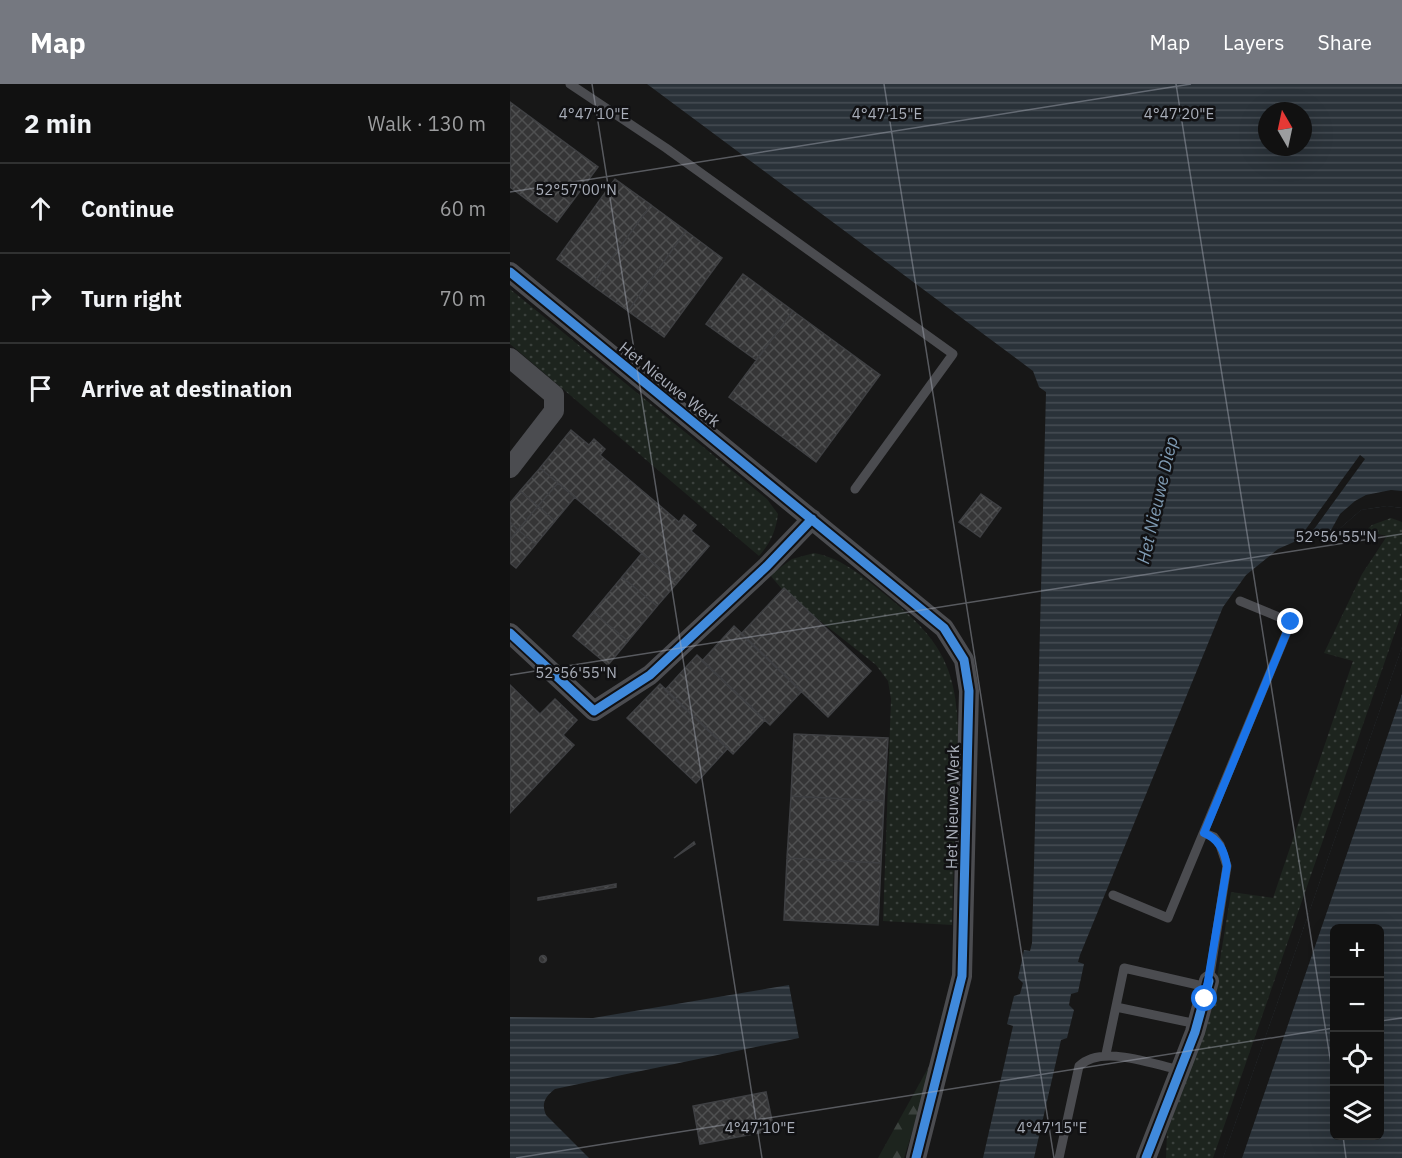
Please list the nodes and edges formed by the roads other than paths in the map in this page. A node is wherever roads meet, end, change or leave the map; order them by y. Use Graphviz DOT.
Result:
graph roads {
  1 [pos="570,84"];
  2 [pos="510,272"];
  3 [pos="510,358"];
  4 [pos="510,468"];
  5 [pos="855,489"];
  6 [pos="812,519"];
  7 [pos="1240,601"];
  8 [pos="510,633"];
  9 [pos="1204,833"];
  10 [pos="1113,895"];
  11 [pos="1208,984"];
  12 [pos="1116,1007"];
  13 [pos="1197,1024"];
  14 [pos="1106,1054"];
  15 [pos="1180,1070"];
  16 [pos="916,1158"];
  17 [pos="1059,1158"];
  18 [pos="1146,1158"];
  1 -- 5 [label="lane"];
  2 -- 6 [label="street, Het Nieuwe Werk"];
  3 -- 4 [label="street"];
  6 -- 8 [label="street"];
  6 -- 16 [label="street, Het Nieuwe Werk"];
  7 -- 9 [label="lane"];
  9 -- 10 [label="lane"];
  9 -- 11 [label="lane"];
  11 -- 12 [label="lane"];
  11 -- 13 [label="street"];
  12 -- 13 [label="lane"];
  12 -- 14 [label="lane"];
  13 -- 15 [label="street"];
  14 -- 15 [label="lane"];
  14 -- 17 [label="lane"];
  15 -- 18 [label="street"];
}
